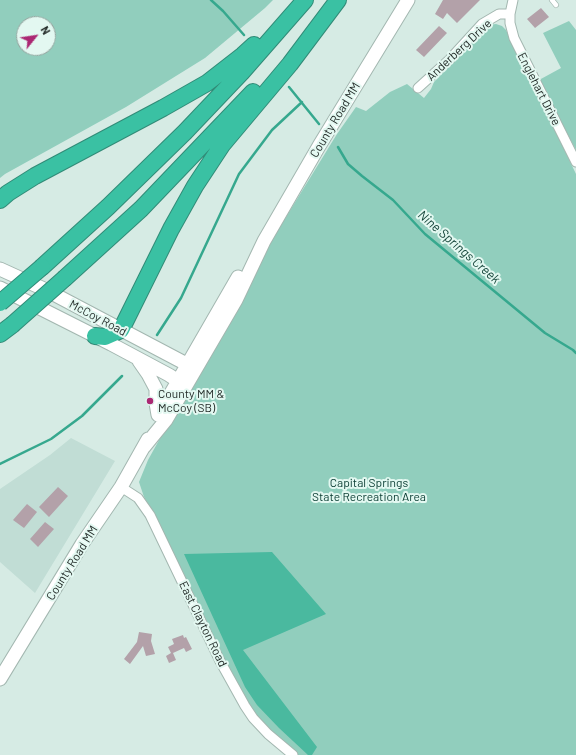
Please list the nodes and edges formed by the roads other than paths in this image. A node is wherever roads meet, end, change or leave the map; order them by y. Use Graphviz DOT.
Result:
graph roads {
  1 [pos="299,0"];
  2 [pos="305,0"];
  3 [pos="335,0"];
  4 [pos="338,0"];
  5 [pos="408,0"];
  6 [pos="514,0"];
  7 [pos="552,0"];
  8 [pos="556,5"];
  9 [pos="510,14"];
  10 [pos="418,88"];
  11 [pos="576,162"];
  12 [pos="0,200"];
  13 [pos="0,269"];
  14 [pos="0,288"];
  15 [pos="0,303"];
  16 [pos="6,330"];
  17 [pos="121,330"];
  18 [pos="95,336"];
  19 [pos="137,358"];
  20 [pos="192,366"];
  21 [pos="182,383"];
  22 [pos="158,415"];
  23 [pos="144,447"];
  24 [pos="121,487"];
  25 [pos="0,679"];
  26 [pos="293,755"];
  1 -- 12 [label="highway"];
  2 -- 15 [label="highway, bridge"];
  3 -- 16 [label="highway, bridge"];
  4 -- 17 [label="highway"];
  5 -- 20 [label="main road, County Road MM"];
  6 -- 9 [label="street"];
  7 -- 8 [label="lane"];
  9 -- 10 [label="street, Anderberg Drive"];
  9 -- 11 [label="street, Englehart Drive"];
  13 -- 17 [label="main road, McCoy Road"];
  14 -- 18 [label="main road, McCoy Road"];
  17 -- 18 [label="highway"];
  17 -- 20 [label="main road, McCoy Road"];
  18 -- 19 [label="main road, McCoy Road"];
  19 -- 21 [label="main road, McCoy Road"];
  19 -- 22 [label="main road"];
  20 -- 21 [label="main road, County Road MM"];
  21 -- 22 [label="main road, County Road MM"];
  21 -- 23 [label="main road, County Road MM"];
  22 -- 23 [label="main road, County Road MM"];
  23 -- 24 [label="main road, County Road MM"];
  24 -- 25 [label="main road, County Road MM"];
  24 -- 26 [label="street, East Clayton Road"];
}
